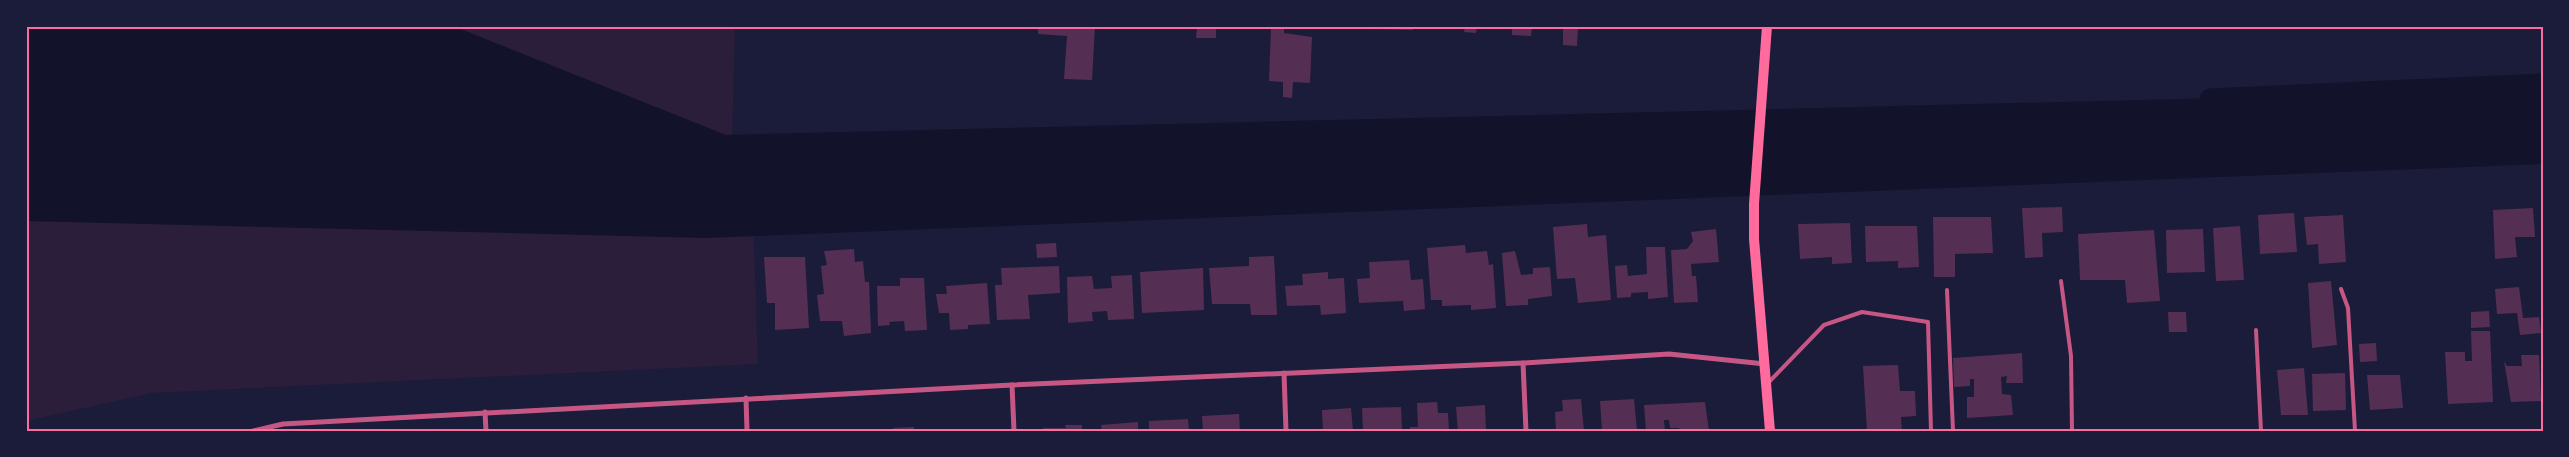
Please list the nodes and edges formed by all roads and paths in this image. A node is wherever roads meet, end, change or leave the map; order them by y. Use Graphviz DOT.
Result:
graph roads {
  1 [pos="1768,26"];
  2 [pos="2061,281"];
  3 [pos="2341,289"];
  4 [pos="1947,290"];
  5 [pos="2256,330"];
  6 [pos="1523,363"];
  7 [pos="1766,364"];
  8 [pos="1284,373"];
  9 [pos="1012,385"];
  10 [pos="1766,385"];
  11 [pos="746,398"];
  12 [pos="485,412"];
  13 [pos="253,431"];
  14 [pos="486,431"];
  15 [pos="747,431"];
  16 [pos="1014,431"];
  17 [pos="1286,431"];
  18 [pos="1526,431"];
  19 [pos="1770,431"];
  20 [pos="1930,431"];
  21 [pos="1953,431"];
  22 [pos="2072,431"];
  23 [pos="2261,431"];
  24 [pos="2355,431"];
  1 -- 7 [label="main road"];
  2 -- 22 [label="lane"];
  3 -- 24 [label="lane"];
  4 -- 21 [label="lane"];
  5 -- 23 [label="lane"];
  6 -- 7 [label="street"];
  6 -- 8 [label="street"];
  6 -- 18 [label="street"];
  7 -- 10 [label="main road"];
  8 -- 9 [label="street"];
  8 -- 17 [label="street"];
  9 -- 11 [label="street"];
  9 -- 16 [label="street"];
  10 -- 19 [label="main road"];
  10 -- 20 [label="lane"];
  11 -- 12 [label="street"];
  11 -- 15 [label="street"];
  12 -- 13 [label="street"];
  12 -- 14 [label="street"];
}
